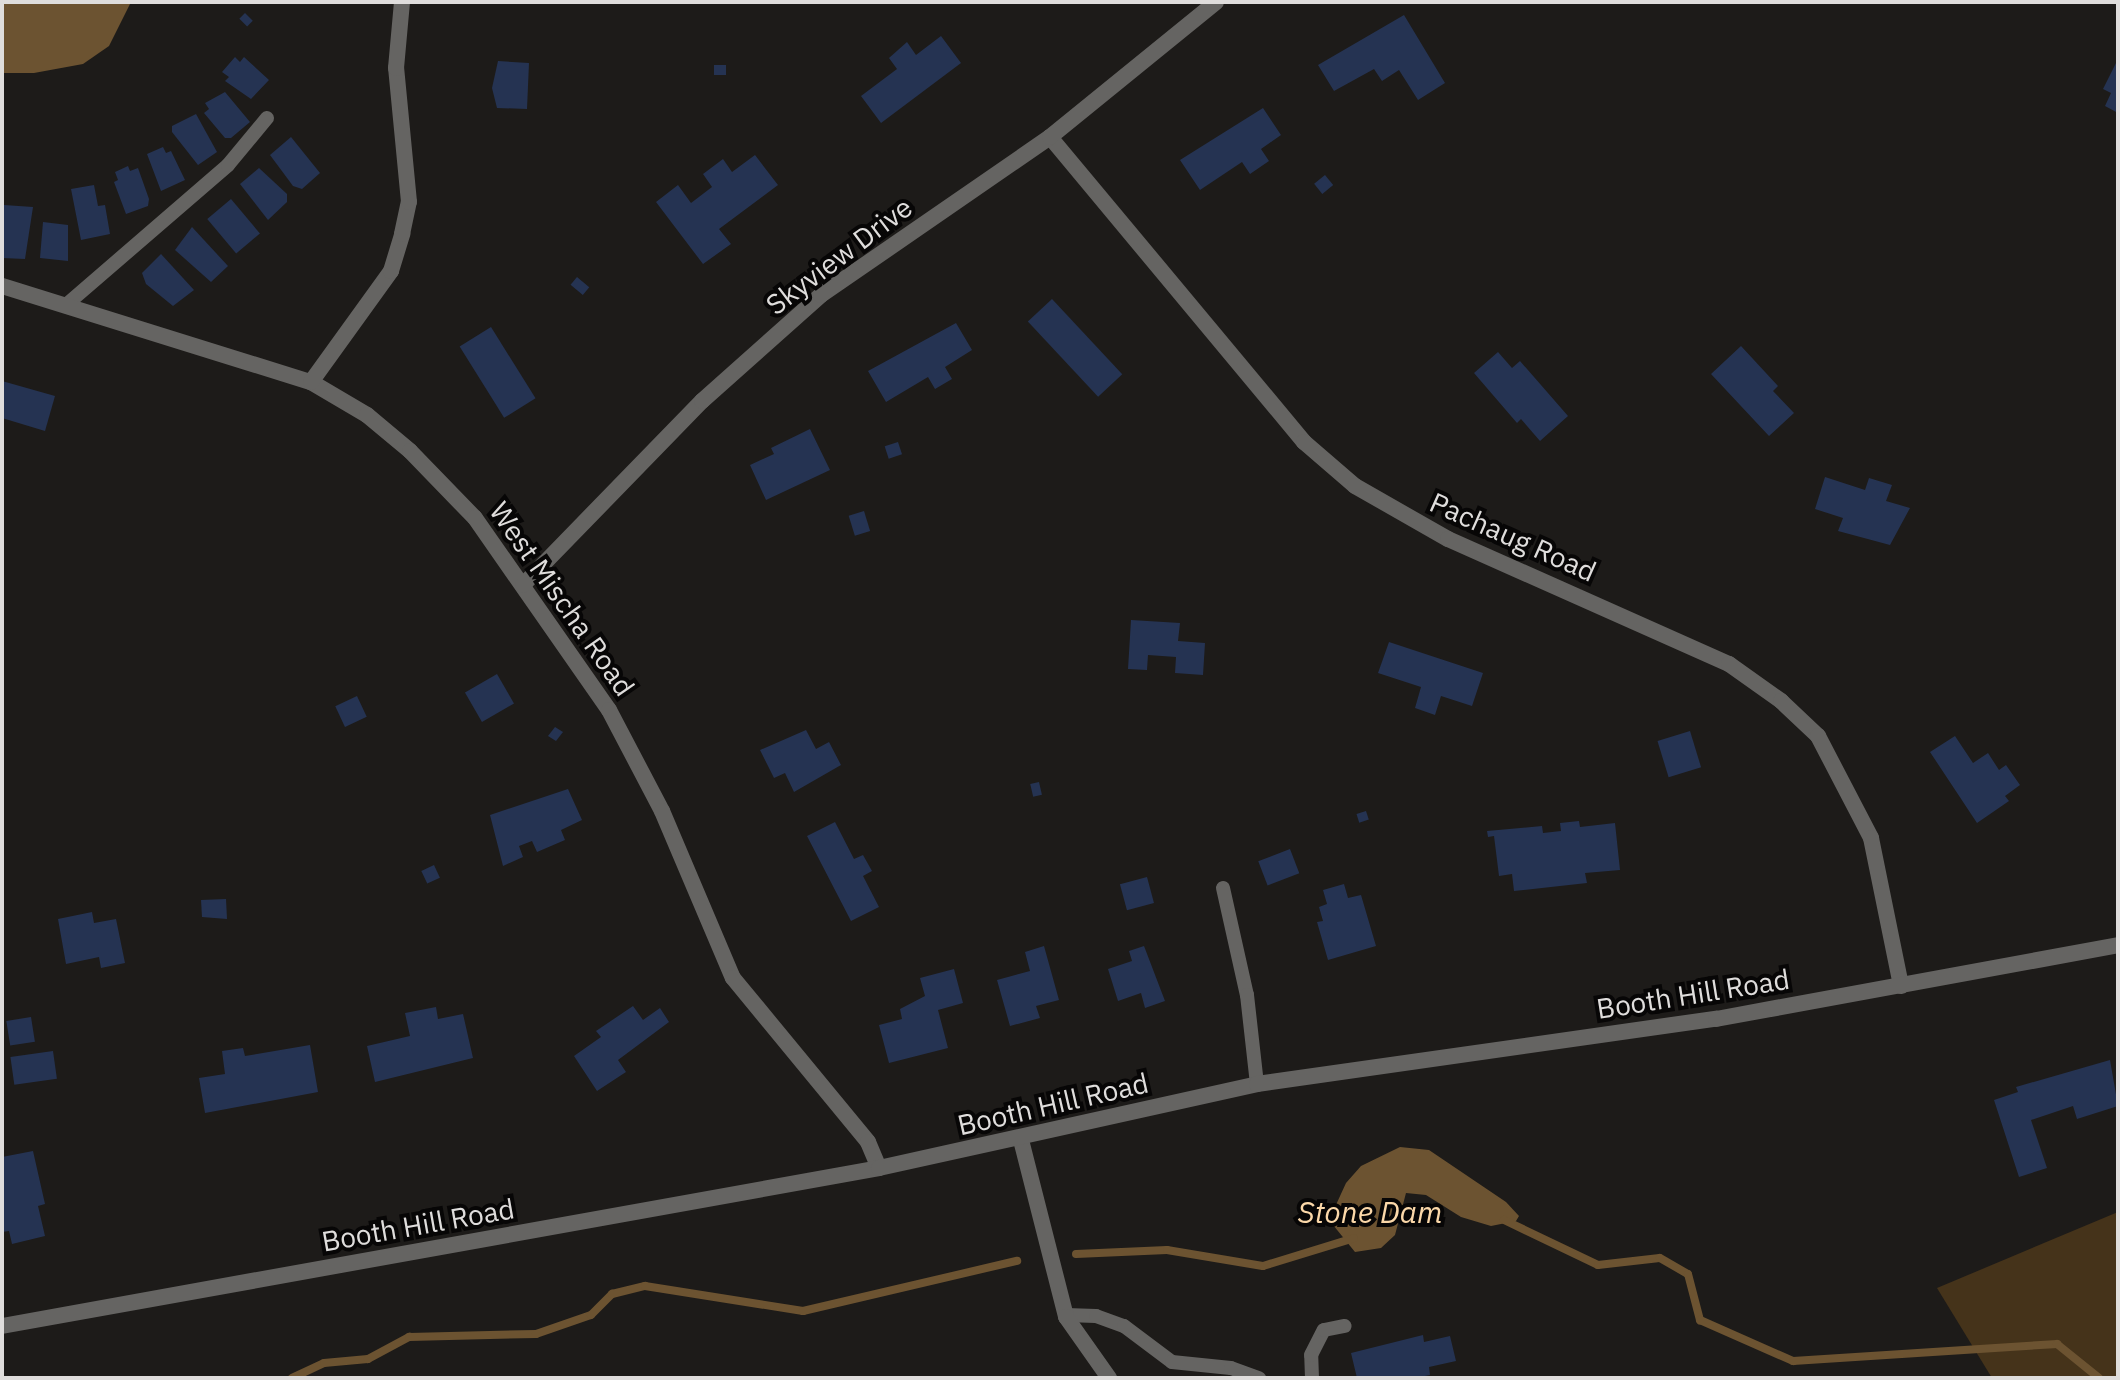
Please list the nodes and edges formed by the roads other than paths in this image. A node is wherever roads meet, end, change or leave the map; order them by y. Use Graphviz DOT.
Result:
graph roads {
  1 [pos="402,2"];
  2 [pos="1216,2"];
  3 [pos="267,118"];
  4 [pos="1050,137"];
  5 [pos="2,286"];
  6 [pos="66,305"];
  7 [pos="311,382"];
  8 [pos="523,585"];
  9 [pos="1223,888"];
  10 [pos="2118,945"];
  11 [pos="1901,986"];
  12 [pos="1257,1084"];
  13 [pos="1021,1140"];
  14 [pos="879,1168"];
  15 [pos="1066,1315"];
  16 [pos="2,1326"];
  17 [pos="1345,1326"];
  18 [pos="1109,1378"];
  19 [pos="1259,1378"];
  20 [pos="1312,1378"];
  1 -- 7 [label="street"];
  2 -- 4 [label="street, Skyview Drive"];
  3 -- 6 [label="lane"];
  4 -- 8 [label="street, Skyview Drive"];
  4 -- 11 [label="street, Pachaug Road"];
  5 -- 6 [label="street, West Mischa Road"];
  6 -- 7 [label="street, West Mischa Road"];
  7 -- 8 [label="street, West Mischa Road"];
  8 -- 14 [label="street, West Mischa Road"];
  9 -- 12 [label="lane"];
  10 -- 11 [label="street, Booth Hill Road"];
  11 -- 12 [label="street, Booth Hill Road"];
  12 -- 13 [label="street, Booth Hill Road"];
  13 -- 14 [label="street, Booth Hill Road"];
  13 -- 15 [label="street"];
  14 -- 16 [label="street, Booth Hill Road"];
  15 -- 18 [label="street"];
  15 -- 19 [label="lane"];
  17 -- 20 [label="lane"];
}
